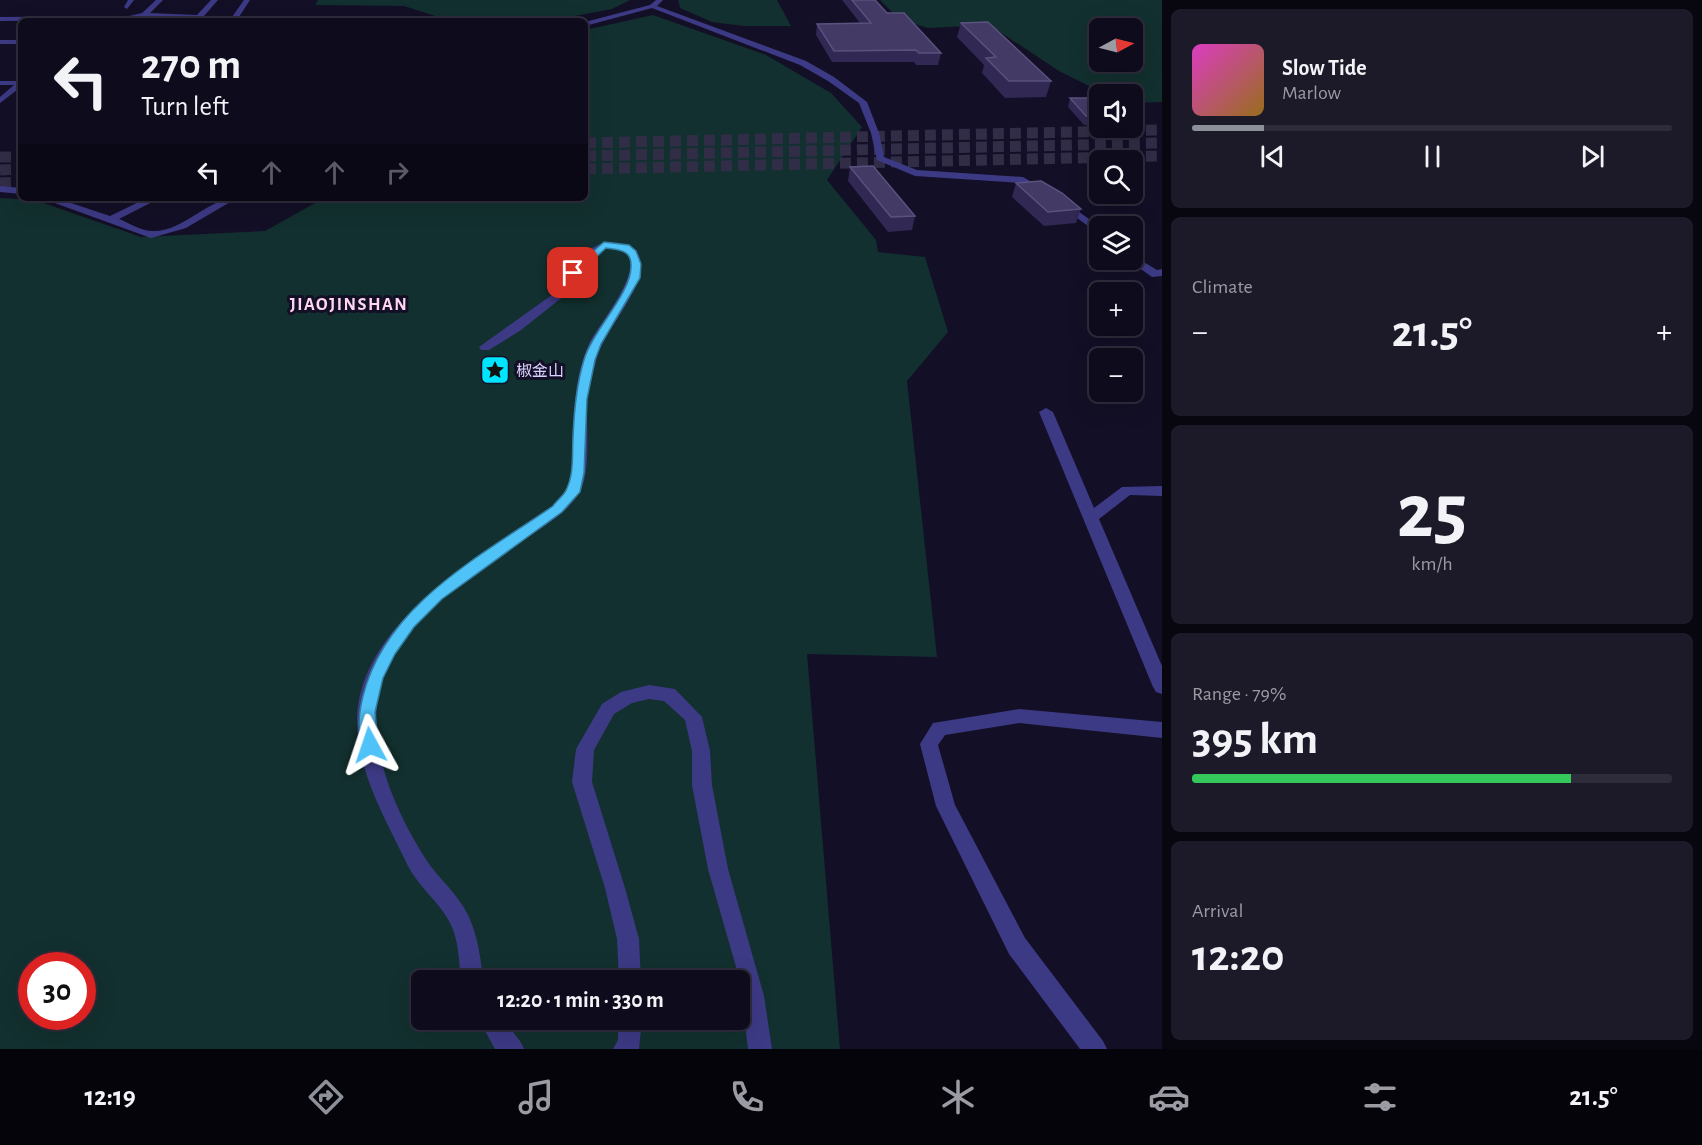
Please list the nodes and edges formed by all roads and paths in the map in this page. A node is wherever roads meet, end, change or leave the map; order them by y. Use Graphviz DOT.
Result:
graph roads {
  1 [pos="131,0"];
  2 [pos="160,0"];
  3 [pos="215,0"];
  4 [pos="247,0"];
  5 [pos="660,0"];
  6 [pos="652,6"];
  7 [pos="127,7"];
  8 [pos="144,15"];
  9 [pos="199,17"];
  10 [pos="131,18"];
  11 [pos="216,18"];
  12 [pos="235,18"];
  13 [pos="0,19"];
  14 [pos="18,19"];
  15 [pos="588,23"];
  16 [pos="0,42"];
  17 [pos="18,42"];
  18 [pos="0,83"];
  19 [pos="18,83"];
  20 [pos="18,86"];
  21 [pos="0,101"];
  22 [pos="0,189"];
  23 [pos="18,191"];
  24 [pos="55,201"];
  25 [pos="150,201"];
  26 [pos="227,201"];
  27 [pos="111,219"];
  28 [pos="1089,224"];
  29 [pos="1143,265"];
  30 [pos="1160,275"];
  31 [pos="485,347"];
  32 [pos="1046,412"];
  33 [pos="1162,491"];
  34 [pos="1091,517"];
  35 [pos="1162,687"];
  36 [pos="1162,730"];
  37 [pos="470,970"];
  38 [pos="629,970"];
  39 [pos="746,970"];
  40 [pos="750,985"];
  41 [pos="497,1030"];
  42 [pos="630,1030"];
  43 [pos="512,1049"];
  44 [pos="625,1049"];
  45 [pos="760,1049"];
  46 [pos="1095,1049"];
  1 -- 7 [label="street"];
  2 -- 8 [label="street"];
  3 -- 9 [label="street"];
  4 -- 12 [label="street"];
  5 -- 6 [label="street"];
  6 -- 15 [label="street"];
  6 -- 28 [label="street"];
  8 -- 9 [label="street"];
  8 -- 10 [label="street"];
  9 -- 11 [label="street"];
  13 -- 14 [label="street"];
  16 -- 17 [label="street"];
  18 -- 19 [label="street"];
  20 -- 21 [label="street"];
  22 -- 23 [label="street"];
  24 -- 27 [label="street"];
  25 -- 27 [label="street"];
  26 -- 27 [label="street"];
  29 -- 30 [label="street"];
  31 -- 37 [label="street"];
  32 -- 34 [label="street"];
  33 -- 34 [label="street"];
  34 -- 35 [label="street"];
  36 -- 46 [label="street"];
  38 -- 39 [label="street"];
  40 -- 45 [label="street"];
  41 -- 43 [label="street"];
  42 -- 44 [label="street"];
}
